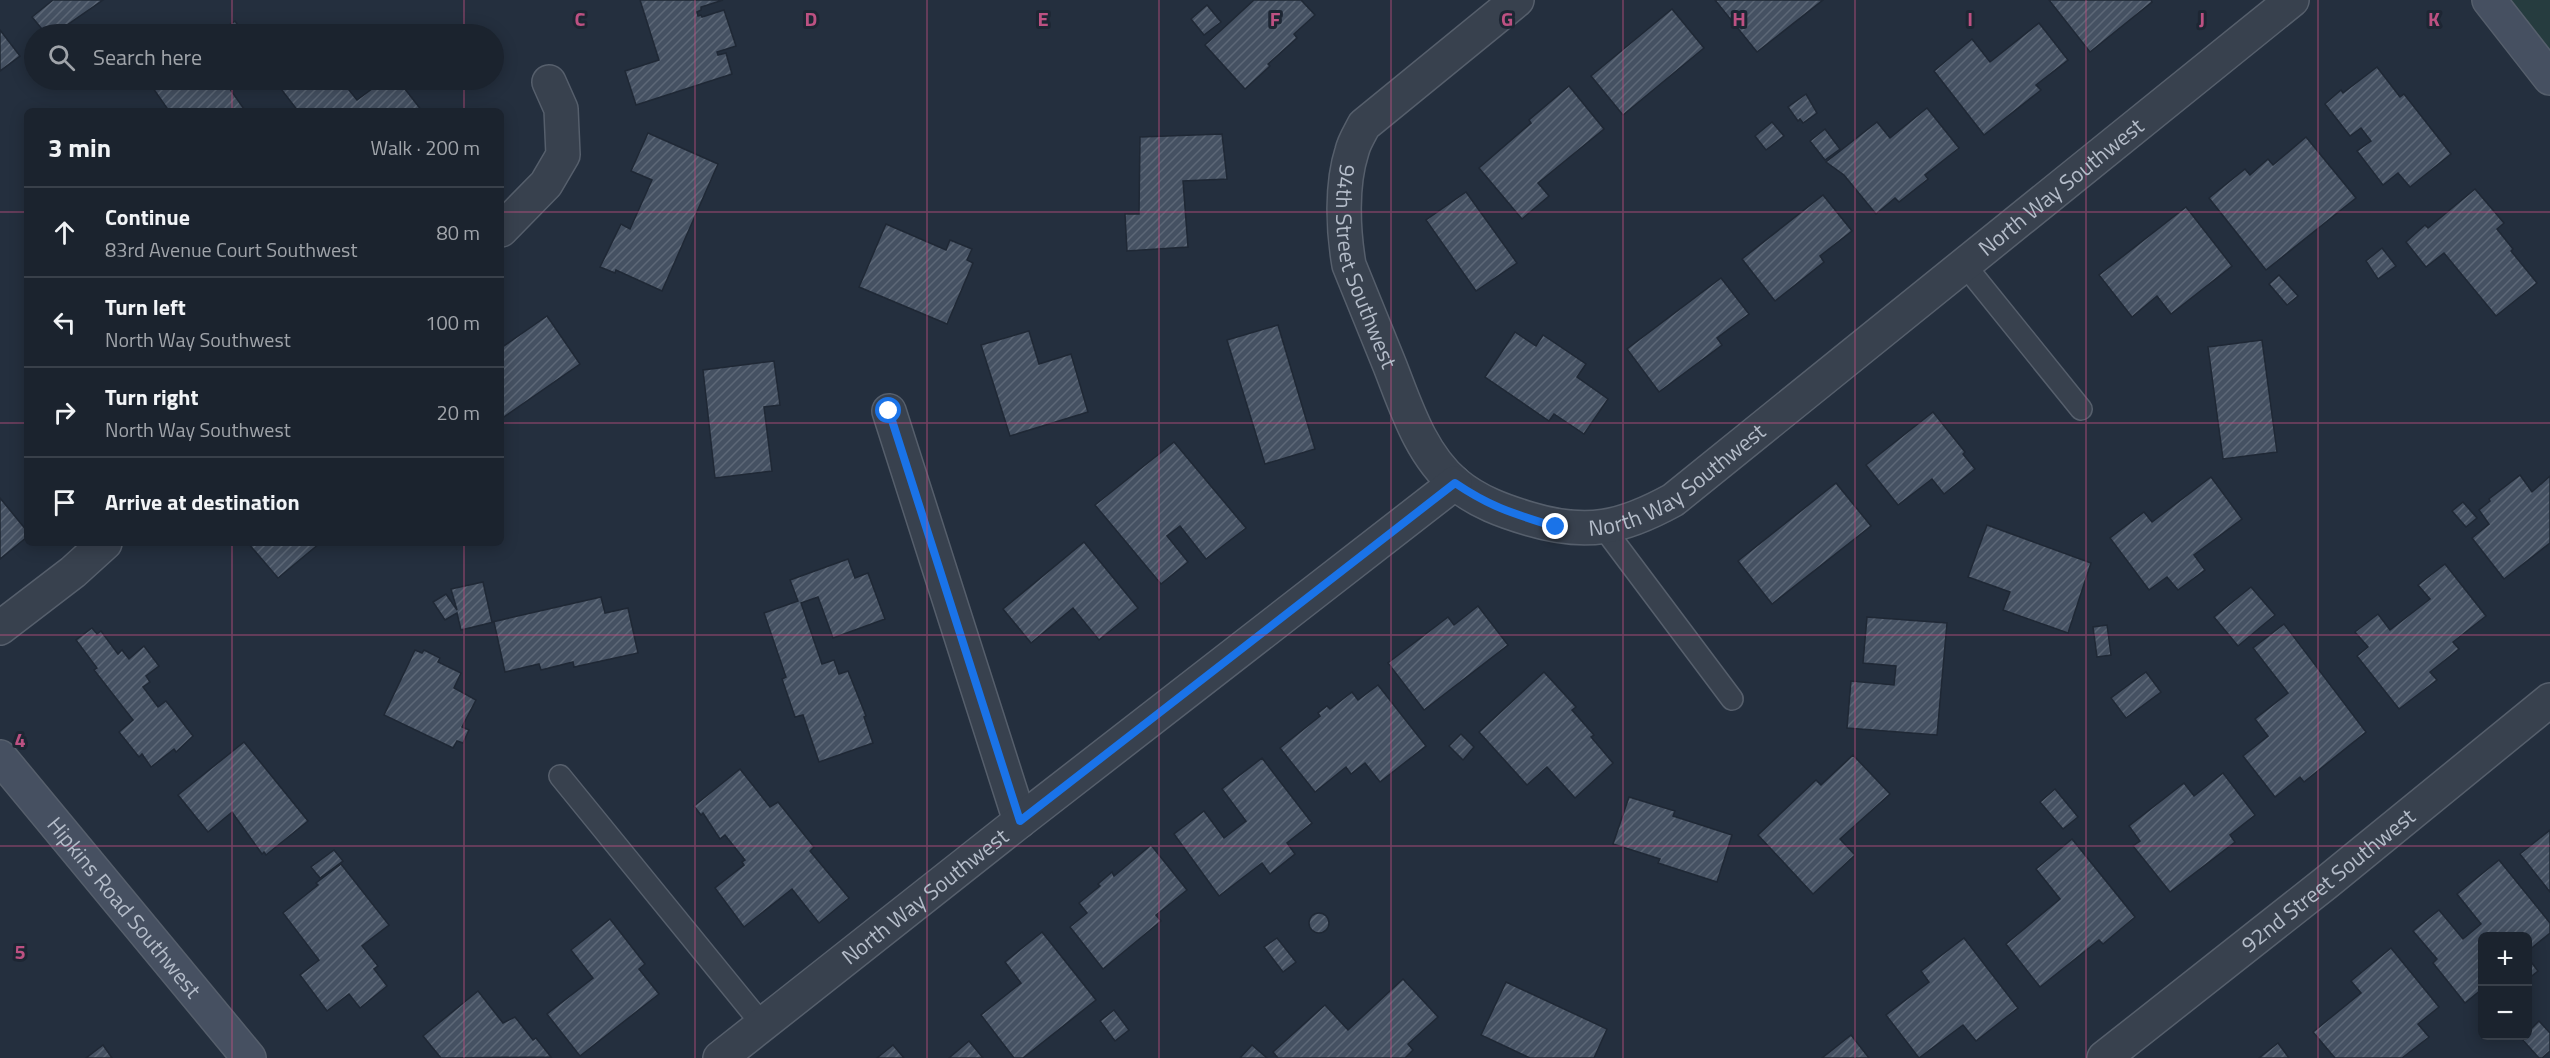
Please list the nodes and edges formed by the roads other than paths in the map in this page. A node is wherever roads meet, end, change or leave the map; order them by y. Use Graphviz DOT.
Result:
graph roads {
  1 [pos="1517,0"];
  2 [pos="2292,0"];
  3 [pos="2489,0"];
  4 [pos="2550,78"];
  5 [pos="549,82"];
  6 [pos="504,227"];
  7 [pos="1964,264"];
  8 [pos="2081,409"];
  9 [pos="889,411"];
  10 [pos="1455,483"];
  11 [pos="1603,527"];
  12 [pos="102,546"];
  13 [pos="0,628"];
  14 [pos="1732,699"];
  15 [pos="2550,700"];
  16 [pos="0,757"];
  17 [pos="560,776"];
  18 [pos="1020,821"];
  19 [pos="762,1024"];
  20 [pos="249,1058"];
  21 [pos="720,1058"];
  22 [pos="2104,1058"];
  1 -- 10 [label="street, 94th Street Southwest"];
  2 -- 7 [label="street, North Way Southwest"];
  3 -- 4 [label="street"];
  5 -- 6 [label="street"];
  7 -- 8 [label="lane"];
  7 -- 11 [label="street, North Way Southwest"];
  9 -- 18 [label="street"];
  10 -- 11 [label="street, North Way Southwest"];
  10 -- 18 [label="street, North Way Southwest"];
  11 -- 14 [label="lane"];
  12 -- 13 [label="street"];
  15 -- 22 [label="street, 92nd Street Southwest"];
  16 -- 20 [label="street, Hipkins Road Southwest"];
  17 -- 19 [label="lane"];
  18 -- 19 [label="street, North Way Southwest"];
  19 -- 21 [label="street, North Way Southwest"];
}
